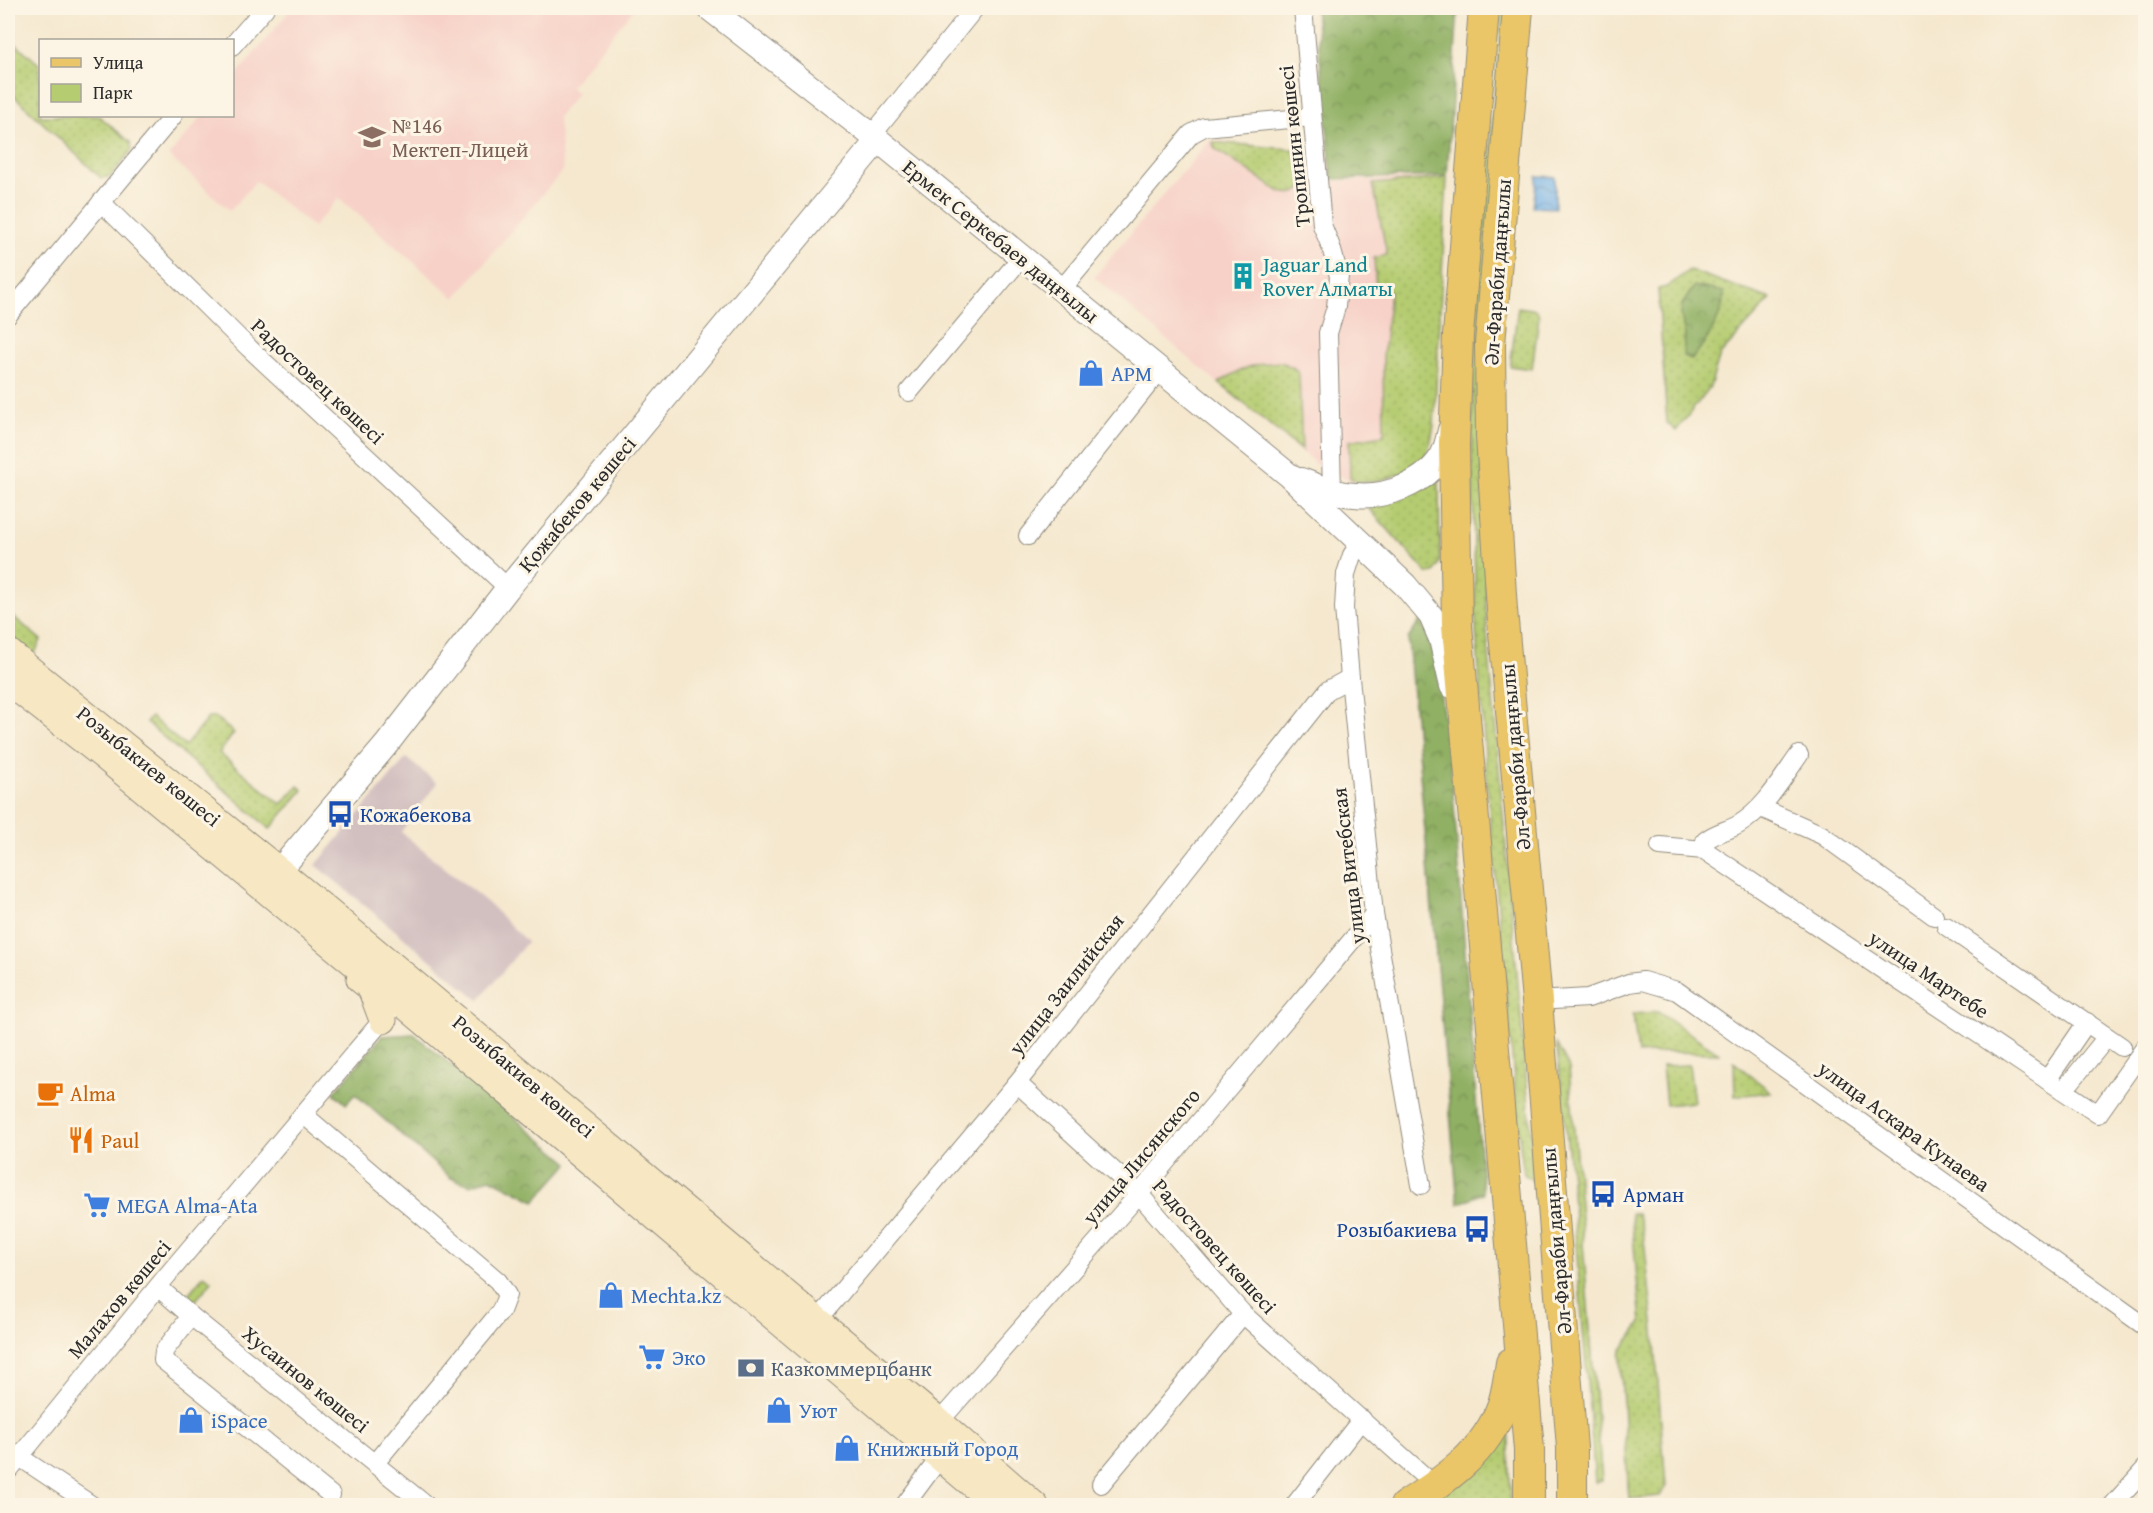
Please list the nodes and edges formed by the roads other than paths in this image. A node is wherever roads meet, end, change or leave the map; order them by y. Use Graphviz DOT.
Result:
graph roads {
  1 [pos="265,8"];
  2 [pos="709,8"];
  3 [pos="975,8"];
  4 [pos="1303,8"];
  5 [pos="1484,8"];
  6 [pos="1518,8"];
  7 [pos="234,44"];
  8 [pos="173,117"];
  9 [pos="1312,117"];
  10 [pos="875,137"];
  11 [pos="101,202"];
  12 [pos="1021,258"];
  13 [pos="1061,290"];
  14 [pos="8,315"];
  15 [pos="1159,371"];
  16 [pos="909,392"];
  17 [pos="1455,405"];
  18 [pos="1290,476"];
  19 [pos="1332,492"];
  20 [pos="1028,536"];
  21 [pos="1361,542"];
  22 [pos="508,588"];
  23 [pos="8,652"];
  24 [pos="1350,678"];
  25 [pos="8,681"];
  26 [pos="1799,755"];
  27 [pos="1470,771"];
  28 [pos="1761,808"];
  29 [pos="1660,846"];
  30 [pos="1704,850"];
  31 [pos="271,880"];
  32 [pos="1374,914"];
  33 [pos="398,1001"];
  34 [pos="1537,1001"];
  35 [pos="2087,1022"];
  36 [pos="2145,1046"];
  37 [pos="2047,1080"];
  38 [pos="1017,1083"];
  39 [pos="2064,1090"];
  40 [pos="303,1114"];
  41 [pos="1421,1185"];
  42 [pos="1139,1194"];
  43 [pos="158,1287"];
  44 [pos="1243,1314"];
  45 [pos="191,1316"];
  46 [pos="817,1321"];
  47 [pos="2145,1327"];
  48 [pos="1518,1331"];
  49 [pos="1362,1419"];
  50 [pos="939,1422"];
  51 [pos="1572,1448"];
  52 [pos="941,1456"];
  53 [pos="13,1463"];
  54 [pos="375,1463"];
  55 [pos="2145,1468"];
  56 [pos="1101,1484"];
  57 [pos="1435,1486"];
  58 [pos="330,1495"];
  59 [pos="93,1506"];
  60 [pos="427,1506"];
  61 [pos="904,1506"];
  62 [pos="998,1506"];
  63 [pos="1035,1506"];
  64 [pos="1294,1506"];
  65 [pos="1405,1506"];
  66 [pos="1529,1506"];
  67 [pos="1572,1506"];
  68 [pos="1585,1506"];
  69 [pos="2112,1506"];
  1 -- 7 [label="street"];
  2 -- 10 [label="street, Ермек Серкебаев даңғылы"];
  3 -- 10 [label="street"];
  4 -- 9 [label="street, Тропинин көшесі"];
  5 -- 17 [label="main road, Әл-Фараби даңғылы"];
  6 -- 34 [label="main road, Әл-Фараби даңғылы"];
  8 -- 11 [label="street"];
  9 -- 13 [label="street"];
  9 -- 19 [label="street, Тропинин көшесі"];
  10 -- 12 [label="street, Ермек Серкебаев даңғылы"];
  10 -- 22 [label="street, Қожабеков көшесі"];
  11 -- 14 [label="street"];
  11 -- 22 [label="street, Радостовец көшесі"];
  12 -- 13 [label="street, Ермек Серкебаев даңғылы"];
  12 -- 16 [label="street"];
  13 -- 15 [label="street, Ермек Серкебаев даңғылы"];
  15 -- 18 [label="street, Ермек Серкебаев даңғылы"];
  15 -- 20 [label="street"];
  17 -- 19 [label="street"];
  17 -- 27 [label="main road, Әл-Фараби даңғылы"];
  18 -- 19 [label="street"];
  18 -- 21 [label="street"];
  21 -- 24 [label="street, улица Витебская"];
  21 -- 27 [label="street"];
  22 -- 31 [label="street, Қожабеков көшесі"];
  23 -- 31 [label="main road, Розыбакиев көшесі"];
  24 -- 32 [label="street, улица Витебская"];
  24 -- 38 [label="street, улица Заилийская"];
  25 -- 31 [label="main road, Розыбакиев көшесі"];
  26 -- 28 [label="street"];
  27 -- 48 [label="main road, Әл-Фараби даңғылы"];
  28 -- 30 [label="street"];
  28 -- 35 [label="street"];
  29 -- 30 [label="street, улица Мартебе"];
  30 -- 37 [label="street, улица Мартебе"];
  31 -- 33 [label="main road, Розыбакиев көшесі"];
  31 -- 33 [label="main road, Розыбакиев көшесі"];
  32 -- 41 [label="street, улица Витебская"];
  32 -- 42 [label="street, улица Лисянского"];
  33 -- 40 [label="street, Малахов көшесі"];
  33 -- 46 [label="main road, Розыбакиев көшесі"];
  33 -- 52 [label="main road, Розыбакиев көшесі"];
  34 -- 47 [label="street, улица Аскара Кунаева"];
  34 -- 51 [label="main road, Әл-Фараби даңғылы"];
  35 -- 37 [label="street"];
  35 -- 39 [label="street"];
  36 -- 39 [label="street, улица Мартебе"];
  37 -- 39 [label="street, улица Мартебе"];
  38 -- 42 [label="street, Радостовец көшесі"];
  38 -- 46 [label="street, улица Заилийская"];
  40 -- 43 [label="street, Малахов көшесі"];
  40 -- 54 [label="street"];
  42 -- 44 [label="street, Радостовец көшесі"];
  42 -- 50 [label="street, улица Лисянского"];
  43 -- 45 [label="street, Хусаинов көшесі"];
  43 -- 53 [label="street, Малахов көшесі"];
  44 -- 49 [label="street, Радостовец көшесі"];
  44 -- 56 [label="street"];
  45 -- 54 [label="street, Хусаинов көшесі"];
  45 -- 58 [label="street"];
  46 -- 50 [label="main road, Розыбакиев көшесі"];
  48 -- 57 [label="main road"];
  48 -- 66 [label="main road, Әл-Фараби даңғылы"];
  49 -- 57 [label="street, Радостовец көшесі"];
  49 -- 64 [label="street"];
  50 -- 63 [label="main road, Розыбакиев көшесі"];
  51 -- 67 [label="main road, Әл-Фараби даңғылы"];
  51 -- 68 [label="street"];
  52 -- 61 [label="street"];
  52 -- 62 [label="main road, Розыбакиев көшесі"];
  53 -- 59 [label="street"];
  54 -- 60 [label="street, Хусаинов көшесі"];
  55 -- 69 [label="street"];
  57 -- 65 [label="main road"];
}
